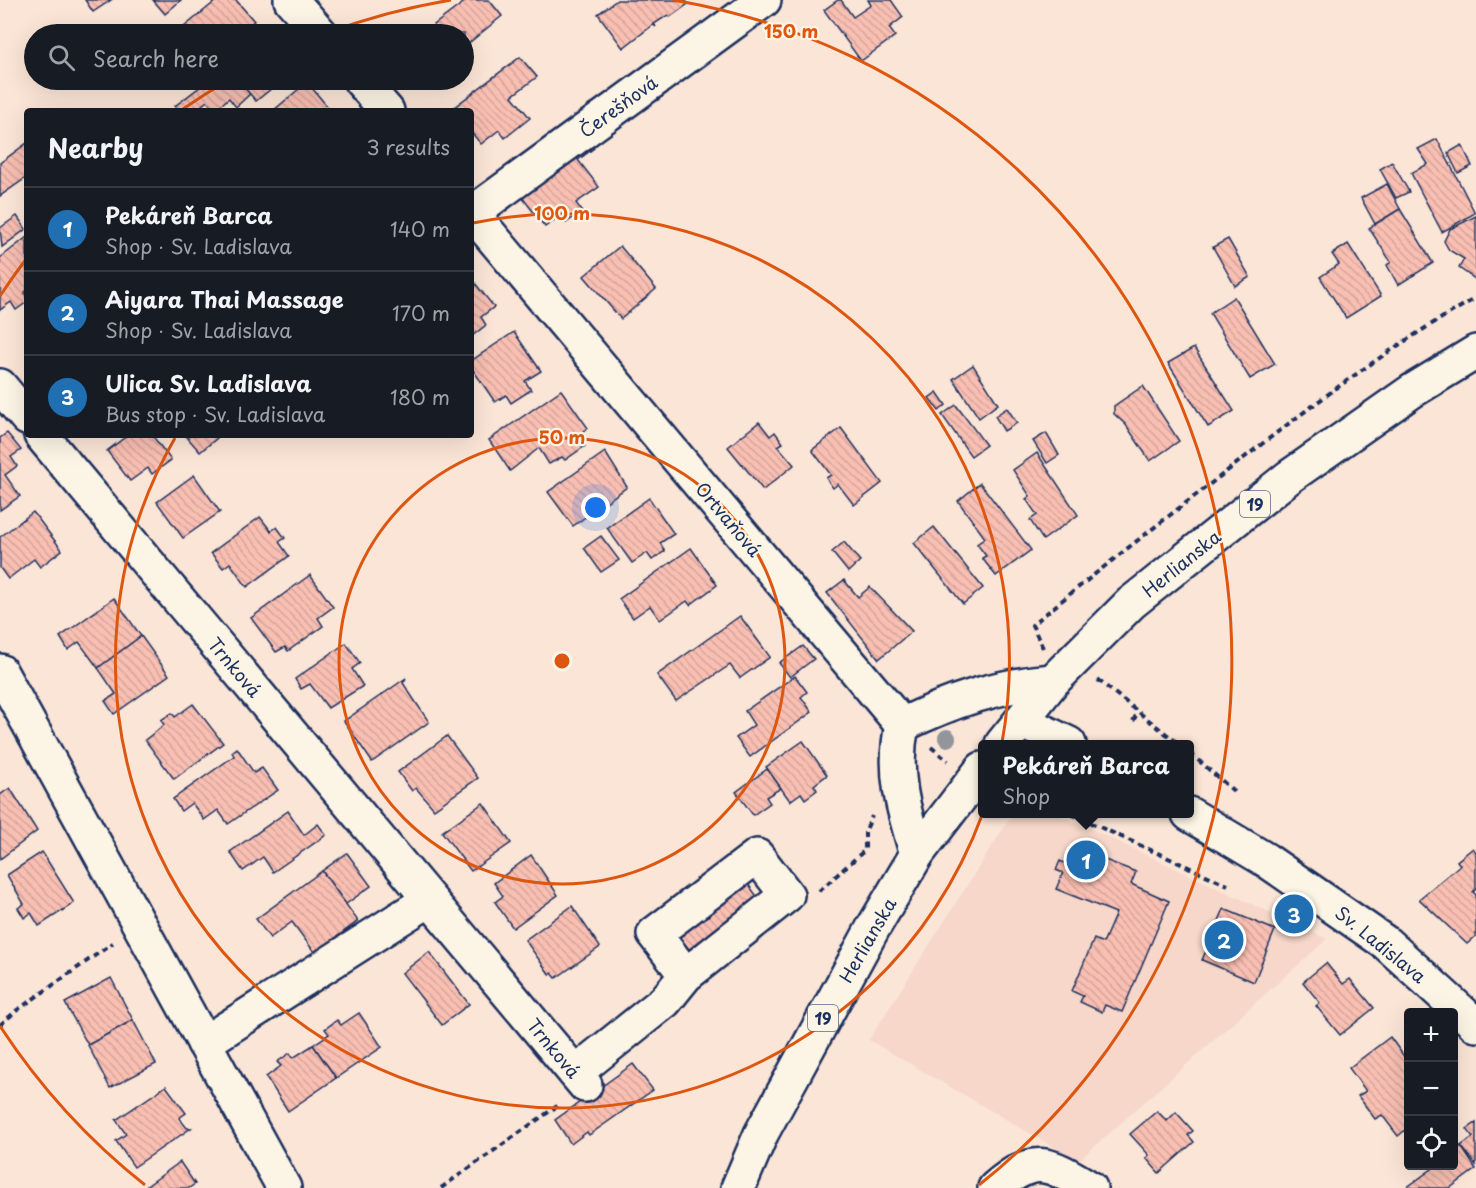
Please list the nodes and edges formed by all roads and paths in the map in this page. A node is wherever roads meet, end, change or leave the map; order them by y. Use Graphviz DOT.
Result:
graph roads {
  1 [pos="291,0"];
  2 [pos="764,0"];
  3 [pos="312,24"];
  4 [pos="369,90"];
  5 [pos="384,108"];
  6 [pos="474,210"];
  7 [pos="474,216"];
  8 [pos="1476,298"];
  9 [pos="1476,352"];
  10 [pos="0,386"];
  11 [pos="24,414"];
  12 [pos="44,438"];
  13 [pos="1049,667"];
  14 [pos="0,671"];
  15 [pos="1138,712"];
  16 [pos="1133,720"];
  17 [pos="908,723"];
  18 [pos="1011,733"];
  19 [pos="1048,740"];
  20 [pos="1194,756"];
  21 [pos="976,776"];
  22 [pos="1237,794"];
  23 [pos="873,814"];
  24 [pos="1194,816"];
  25 [pos="1082,818"];
  26 [pos="917,854"];
  27 [pos="1228,885"];
  28 [pos="813,896"];
  29 [pos="429,900"];
  30 [pos="140,926"];
  31 [pos="686,975"];
  32 [pos="0,1025"];
  33 [pos="1476,1025"];
  34 [pos="204,1043"];
  35 [pos="284,1188"];
  36 [pos="738,1188"];
  37 [pos="995,1188"];
  38 [pos="1090,1188"];
  1 -- 3 [label="street"];
  2 -- 6 [label="street, Čerešňová"];
  4 -- 5 [label="street"];
  7 -- 17 [label="street, Ortvaňová"];
  8 -- 13 [label="path"];
  9 -- 13 [label="street, Herlianska / 19"];
  10 -- 11 [label="street"];
  12 -- 29 [label="street, Trnková"];
  13 -- 17 [label="street"];
  13 -- 18 [label="street, Herlianska / 19"];
  14 -- 30 [label="street"];
  15 -- 16 [label="path"];
  17 -- 21 [label="path"];
  17 -- 26 [label="street"];
  18 -- 19 [label="street"];
  20 -- 22 [label="path"];
  21 -- 26 [label="street, Herlianska / 19"];
  23 -- 28 [label="path"];
  24 -- 33 [label="street, Sv. Ladislava"];
  25 -- 27 [label="path"];
  26 -- 36 [label="street, Herlianska / 19"];
  29 -- 31 [label="street, Trnková"];
  29 -- 34 [label="street"];
  30 -- 32 [label="path"];
  30 -- 34 [label="street"];
  31 -- 31 [label="street"];
  34 -- 35 [label="street"];
  37 -- 38 [label="street"];
}
